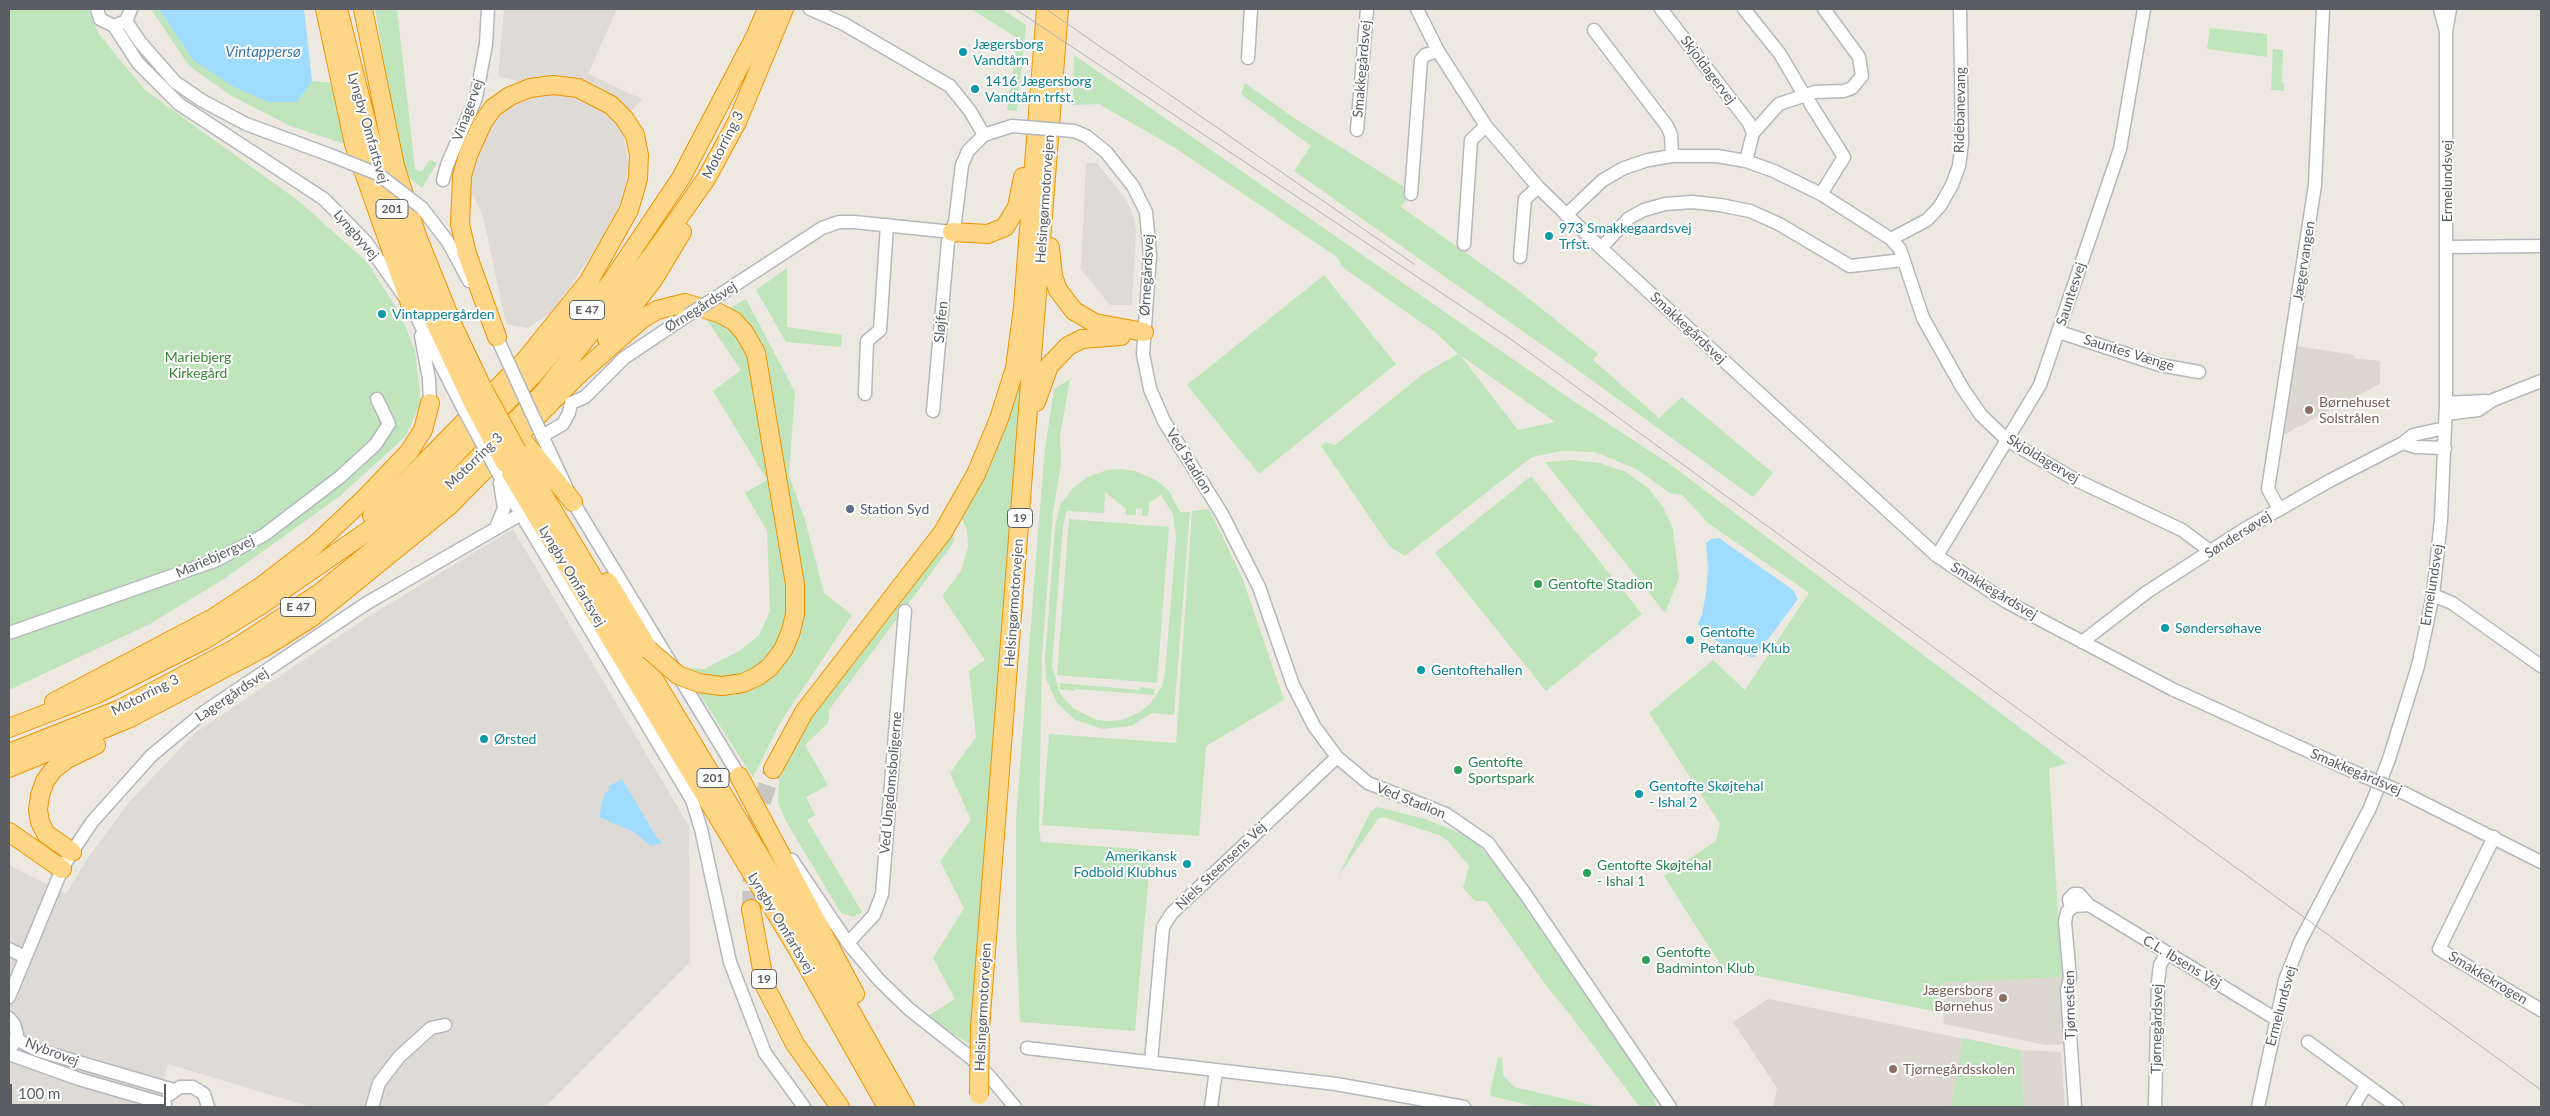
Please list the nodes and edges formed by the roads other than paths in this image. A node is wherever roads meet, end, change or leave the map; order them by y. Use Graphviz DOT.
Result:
graph roads {
  1 [pos="96,9"];
  2 [pos="326,9"];
  3 [pos="338,9"];
  4 [pos="363,9"];
  5 [pos="488,9"];
  6 [pos="767,9"];
  7 [pos="784,9"];
  8 [pos="1046,9"];
  9 [pos="1059,9"];
  10 [pos="1251,9"];
  11 [pos="1367,9"];
  12 [pos="1417,9"];
  13 [pos="1661,9"];
  14 [pos="1744,9"];
  15 [pos="1824,9"];
  16 [pos="1960,9"];
  17 [pos="2144,9"];
  18 [pos="2323,9"];
  19 [pos="2440,9"];
  20 [pos="2450,9"];
  21 [pos="815,11"];
  22 [pos="124,18"];
  23 [pos="1594,30"];
  24 [pos="2446,32"];
  25 [pos="1438,51"];
  26 [pos="1248,58"];
  27 [pos="1041,76"];
  28 [pos="1807,99"];
  29 [pos="1486,126"];
  30 [pos="1357,130"];
  31 [pos="1753,133"];
  32 [pos="984,135"];
  33 [pos="1050,136"];
  34 [pos="1672,156"];
  35 [pos="1746,161"];
  36 [pos="706,179"];
  37 [pos="443,180"];
  38 [pos="1538,187"];
  39 [pos="1411,194"];
  40 [pos="1821,194"];
  41 [pos="1566,215"];
  42 [pos="887,225"];
  43 [pos="952,232"];
  44 [pos="1890,239"];
  45 [pos="1464,244"];
  46 [pos="2541,246"];
  47 [pos="2447,247"];
  48 [pos="1601,248"];
  49 [pos="1520,257"];
  50 [pos="1903,260"];
  51 [pos="415,314"];
  52 [pos="1144,332"];
  53 [pos="2059,332"];
  54 [pos="497,337"];
  55 [pos="2199,372"];
  56 [pos="578,375"];
  57 [pos="2541,381"];
  58 [pos="865,394"];
  59 [pos="477,395"];
  60 [pos="377,399"];
  61 [pos="430,403"];
  62 [pos="2446,408"];
  63 [pos="933,411"];
  64 [pos="2445,428"];
  65 [pos="540,432"];
  66 [pos="1027,436"];
  67 [pos="2007,440"];
  68 [pos="2404,443"];
  69 [pos="2445,448"];
  70 [pos="511,457"];
  71 [pos="573,502"];
  72 [pos="2279,510"];
  73 [pos="521,514"];
  74 [pos="496,528"];
  75 [pos="2210,551"];
  76 [pos="335,553"];
  77 [pos="1937,556"];
  78 [pos="2433,595"];
  79 [pos="905,611"];
  80 [pos="9,633"];
  81 [pos="2082,642"];
  82 [pos="265,647"];
  83 [pos="2541,666"];
  84 [pos="17,725"];
  85 [pos="9,754"];
  86 [pos="1336,756"];
  87 [pos="9,768"];
  88 [pos="773,769"];
  89 [pos="739,776"];
  90 [pos="692,800"];
  91 [pos="9,832"];
  92 [pos="2494,836"];
  93 [pos="72,852"];
  94 [pos="2541,862"];
  95 [pos="62,869"];
  96 [pos="2074,906"];
  97 [pos="751,909"];
  98 [pos="848,943"];
  99 [pos="797,948"];
  100 [pos="9,949"];
  101 [pos="2167,953"];
  102 [pos="25,957"];
  103 [pos="9,997"];
  104 [pos="2541,1010"];
  105 [pos="9,1018"];
  106 [pos="2276,1019"];
  107 [pos="445,1025"];
  108 [pos="16,1038"];
  109 [pos="2308,1042"];
  110 [pos="795,1044"];
  111 [pos="1027,1048"];
  112 [pos="9,1052"];
  113 [pos="1151,1062"];
  114 [pos="1216,1070"];
  115 [pos="2366,1085"];
  116 [pos="174,1090"];
  117 [pos="980,1101"];
  118 [pos="165,1105"];
  119 [pos="211,1107"];
  120 [pos="372,1107"];
  121 [pos="804,1107"];
  122 [pos="829,1107"];
  123 [pos="840,1107"];
  124 [pos="887,1107"];
  125 [pos="905,1107"];
  126 [pos="916,1107"];
  127 [pos="1014,1107"];
  128 [pos="1211,1107"];
  129 [pos="1464,1107"];
  130 [pos="1670,1107"];
  131 [pos="2075,1107"];
  132 [pos="2155,1107"];
  133 [pos="2258,1107"];
  134 [pos="2353,1107"];
  135 [pos="2397,1107"];
  1 -- 22 [label="street"];
  2 -- 51 [label="highway"];
  3 -- 59 [label="highway, Lyngby Omfartsvej / 201"];
  4 -- 59 [label="highway, Lyngby Omfartsvej / 201"];
  5 -- 37 [label="street, Vinagervej"];
  6 -- 76 [label="highway, Motorring 3 / E 47"];
  7 -- 36 [label="highway, Motorring 3 / E 47"];
  8 -- 27 [label="highway, Helsingørmotorvejen"];
  9 -- 33 [label="highway, Helsingørmotorvejen / 19"];
  10 -- 26 [label="street"];
  11 -- 30 [label="street, Smakkegårdsvej"];
  12 -- 25 [label="street, Smakkegårdsvej"];
  13 -- 31 [label="street, Skjoldagervej"];
  14 -- 28 [label="street"];
  15 -- 28 [label="street"];
  16 -- 44 [label="street, Ridebanevang"];
  17 -- 53 [label="street, Sauntesvej"];
  18 -- 72 [label="street, Jægervangen"];
  19 -- 24 [label="street, Ermelundsvej"];
  20 -- 24 [label="street, Ermelundsvej"];
  21 -- 32 [label="street"];
  22 -- 51 [label="street, Lyngbyvej"];
  22 -- 54 [label="street, bridge"];
  23 -- 34 [label="street"];
  24 -- 47 [label="street, Ermelundsvej"];
  25 -- 29 [label="street, Smakkegårdsvej"];
  25 -- 39 [label="street"];
  27 -- 43 [label="highway"];
  27 -- 88 [label="highway, Helsingørmotorvejen"];
  28 -- 31 [label="street"];
  28 -- 40 [label="street"];
  29 -- 38 [label="street, Smakkegårdsvej"];
  29 -- 45 [label="street"];
  31 -- 35 [label="street"];
  32 -- 43 [label="street"];
  32 -- 52 [label="street, Ørnegårdsvej, bridge"];
  33 -- 52 [label="highway"];
  33 -- 66 [label="highway, Helsingørmotorvejen / 19"];
  34 -- 35 [label="street, Skjoldagervej"];
  34 -- 41 [label="street, Skjoldagervej"];
  35 -- 40 [label="street, Skjoldagervej"];
  36 -- 56 [label="highway"];
  36 -- 85 [label="highway, Motorring 3 / E 47"];
  38 -- 41 [label="street, Smakkegårdsvej"];
  38 -- 49 [label="street"];
  40 -- 44 [label="street, Skjoldagervej"];
  41 -- 48 [label="street, Smakkegårdsvej"];
  42 -- 43 [label="street, Ørnegårdsvej"];
  42 -- 58 [label="street"];
  42 -- 65 [label="street, Ørnegårdsvej, bridge"];
  43 -- 63 [label="street, Sløjfen"];
  44 -- 50 [label="street, Skjoldagervej"];
  46 -- 47 [label="street"];
  47 -- 62 [label="street, Ermelundsvej"];
  48 -- 50 [label="street"];
  48 -- 77 [label="street, Smakkegårdsvej"];
  50 -- 67 [label="street, Skjoldagervej"];
  51 -- 59 [label="street, Lyngbyvej"];
  51 -- 61 [label="street"];
  52 -- 66 [label="highway"];
  52 -- 86 [label="street, Ved Stadion"];
  53 -- 55 [label="street, Sauntes Vænge"];
  53 -- 67 [label="street, Sauntesvej"];
  54 -- 65 [label="street, bridge"];
  54 -- 76 [label="highway"];
  56 -- 70 [label="highway, 201, bridge"];
  56 -- 82 [label="highway"];
  57 -- 62 [label="street"];
  59 -- 70 [label="highway, Lyngby Omfartsvej / 201, bridge"];
  59 -- 70 [label="street, Lyngbyvej, bridge"];
  60 -- 80 [label="street, Mariebjergvej"];
  61 -- 84 [label="highway"];
  62 -- 64 [label="street, Ermelundsvej"];
  64 -- 68 [label="street, Søndersøvej"];
  64 -- 69 [label="street, Ermelundsvej"];
  65 -- 71 [label="street"];
  66 -- 117 [label="highway, Helsingørmotorvejen / 19, bridge"];
  67 -- 75 [label="street, Skjoldagervej"];
  67 -- 77 [label="street, Sauntesvej"];
  68 -- 69 [label="street"];
  68 -- 72 [label="street, Søndersøvej"];
  69 -- 78 [label="street, Ermelundsvej"];
  70 -- 71 [label="highway"];
  70 -- 73 [label="street, Lyngbyvej"];
  70 -- 74 [label="street"];
  70 -- 99 [label="highway, Lyngby Omfartsvej / 201"];
  70 -- 125 [label="highway, Lyngby Omfartsvej / 201"];
  71 -- 89 [label="street"];
  72 -- 75 [label="street, Søndersøvej"];
  73 -- 74 [label="street, Lagergårdsvej"];
  73 -- 90 [label="street, Lyngbyvej"];
  74 -- 93 [label="street, Lagergårdsvej"];
  75 -- 81 [label="street, Søndersøvej"];
  76 -- 84 [label="highway, Motorring 3 / E 47"];
  77 -- 81 [label="street, Smakkegårdsvej"];
  78 -- 83 [label="street"];
  78 -- 106 [label="street, Ermelundsvej"];
  79 -- 98 [label="street, Ved Ungdomsboligerne"];
  81 -- 92 [label="street, Smakkegårdsvej, bridge"];
  82 -- 87 [label="highway"];
  82 -- 93 [label="highway"];
  86 -- 113 [label="street, Niels Steensens Vej"];
  86 -- 130 [label="street, Ved Stadion"];
  89 -- 98 [label="street"];
  89 -- 126 [label="highway"];
  90 -- 99 [label="highway"];
  90 -- 121 [label="street, Lyngbyvej"];
  91 -- 95 [label="highway"];
  92 -- 94 [label="street, Smakkegårdsvej"];
  92 -- 104 [label="street, Smakkekrogen"];
  93 -- 95 [label="street, Lagergårdsvej"];
  95 -- 102 [label="street, Lagergårdsvej"];
  96 -- 101 [label="street, C.L. Ibsens Vej"];
  96 -- 131 [label="street, Tjørnestien"];
  97 -- 110 [label="highway, 19"];
  98 -- 127 [label="street"];
  99 -- 124 [label="highway, Lyngby Omfartsvej / 201"];
  100 -- 102 [label="street"];
  101 -- 106 [label="street, C.L. Ibsens Vej"];
  101 -- 132 [label="street, Tjørnegårdsvej"];
  102 -- 103 [label="street, Lagergårdsvej"];
  105 -- 108 [label="street"];
  106 -- 133 [label="street, Ermelundsvej"];
  107 -- 120 [label="street"];
  108 -- 112 [label="street"];
  108 -- 116 [label="street, Nybrovej"];
  109 -- 115 [label="street"];
  110 -- 122 [label="highway"];
  110 -- 123 [label="highway, 19"];
  111 -- 113 [label="street"];
  112 -- 118 [label="street, Nybrovej"];
  113 -- 114 [label="street"];
  114 -- 128 [label="street"];
  114 -- 129 [label="street"];
  115 -- 134 [label="street"];
  115 -- 135 [label="street"];
  116 -- 118 [label="street"];
  116 -- 119 [label="street, Nybrovej"];
}
